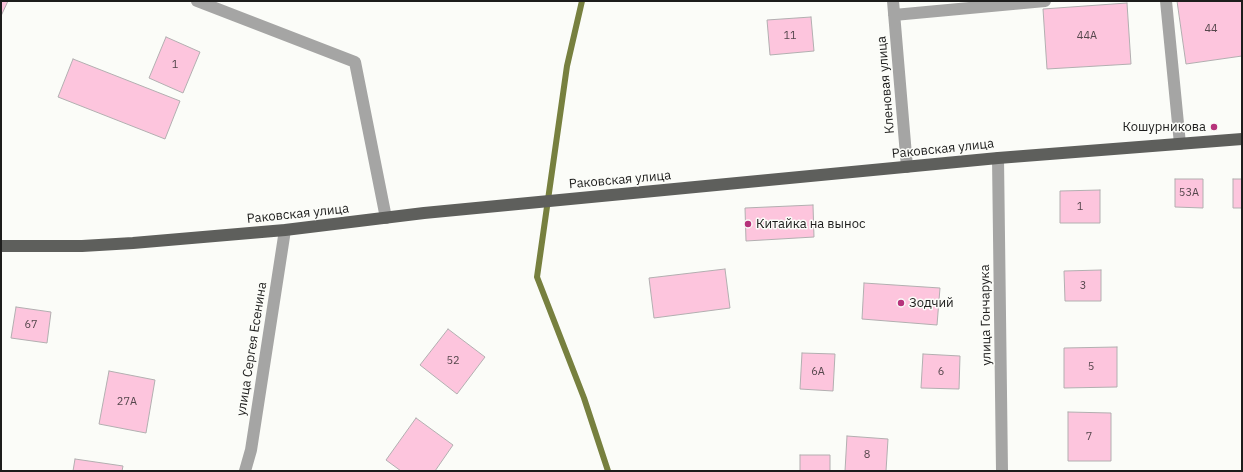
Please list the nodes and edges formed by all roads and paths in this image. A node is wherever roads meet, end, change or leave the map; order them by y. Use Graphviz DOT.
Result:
graph roads {
  1 [pos="197,1"];
  2 [pos="892,1"];
  3 [pos="1045,1"];
  4 [pos="1166,1"];
  5 [pos="894,15"];
  6 [pos="1242,139"];
  7 [pos="1180,144"];
  8 [pos="998,158"];
  9 [pos="907,167"];
  10 [pos="386,218"];
  11 [pos="285,230"];
  12 [pos="1,246"];
  13 [pos="245,471"];
  14 [pos="1002,471"];
  1 -- 10 [label="street"];
  2 -- 5 [label="street, Кленовая улица"];
  3 -- 5 [label="street"];
  4 -- 7 [label="street"];
  5 -- 9 [label="street, Кленовая улица"];
  6 -- 7 [label="main road, Раковская улица"];
  7 -- 8 [label="main road, Раковская улица"];
  8 -- 9 [label="main road, Раковская улица"];
  8 -- 14 [label="street, улица Гончарука"];
  9 -- 10 [label="main road, Раковская улица"];
  10 -- 11 [label="main road, Раковская улица"];
  11 -- 12 [label="main road, Раковская улица"];
  11 -- 13 [label="street, улица Сергея Есенина"];
}
